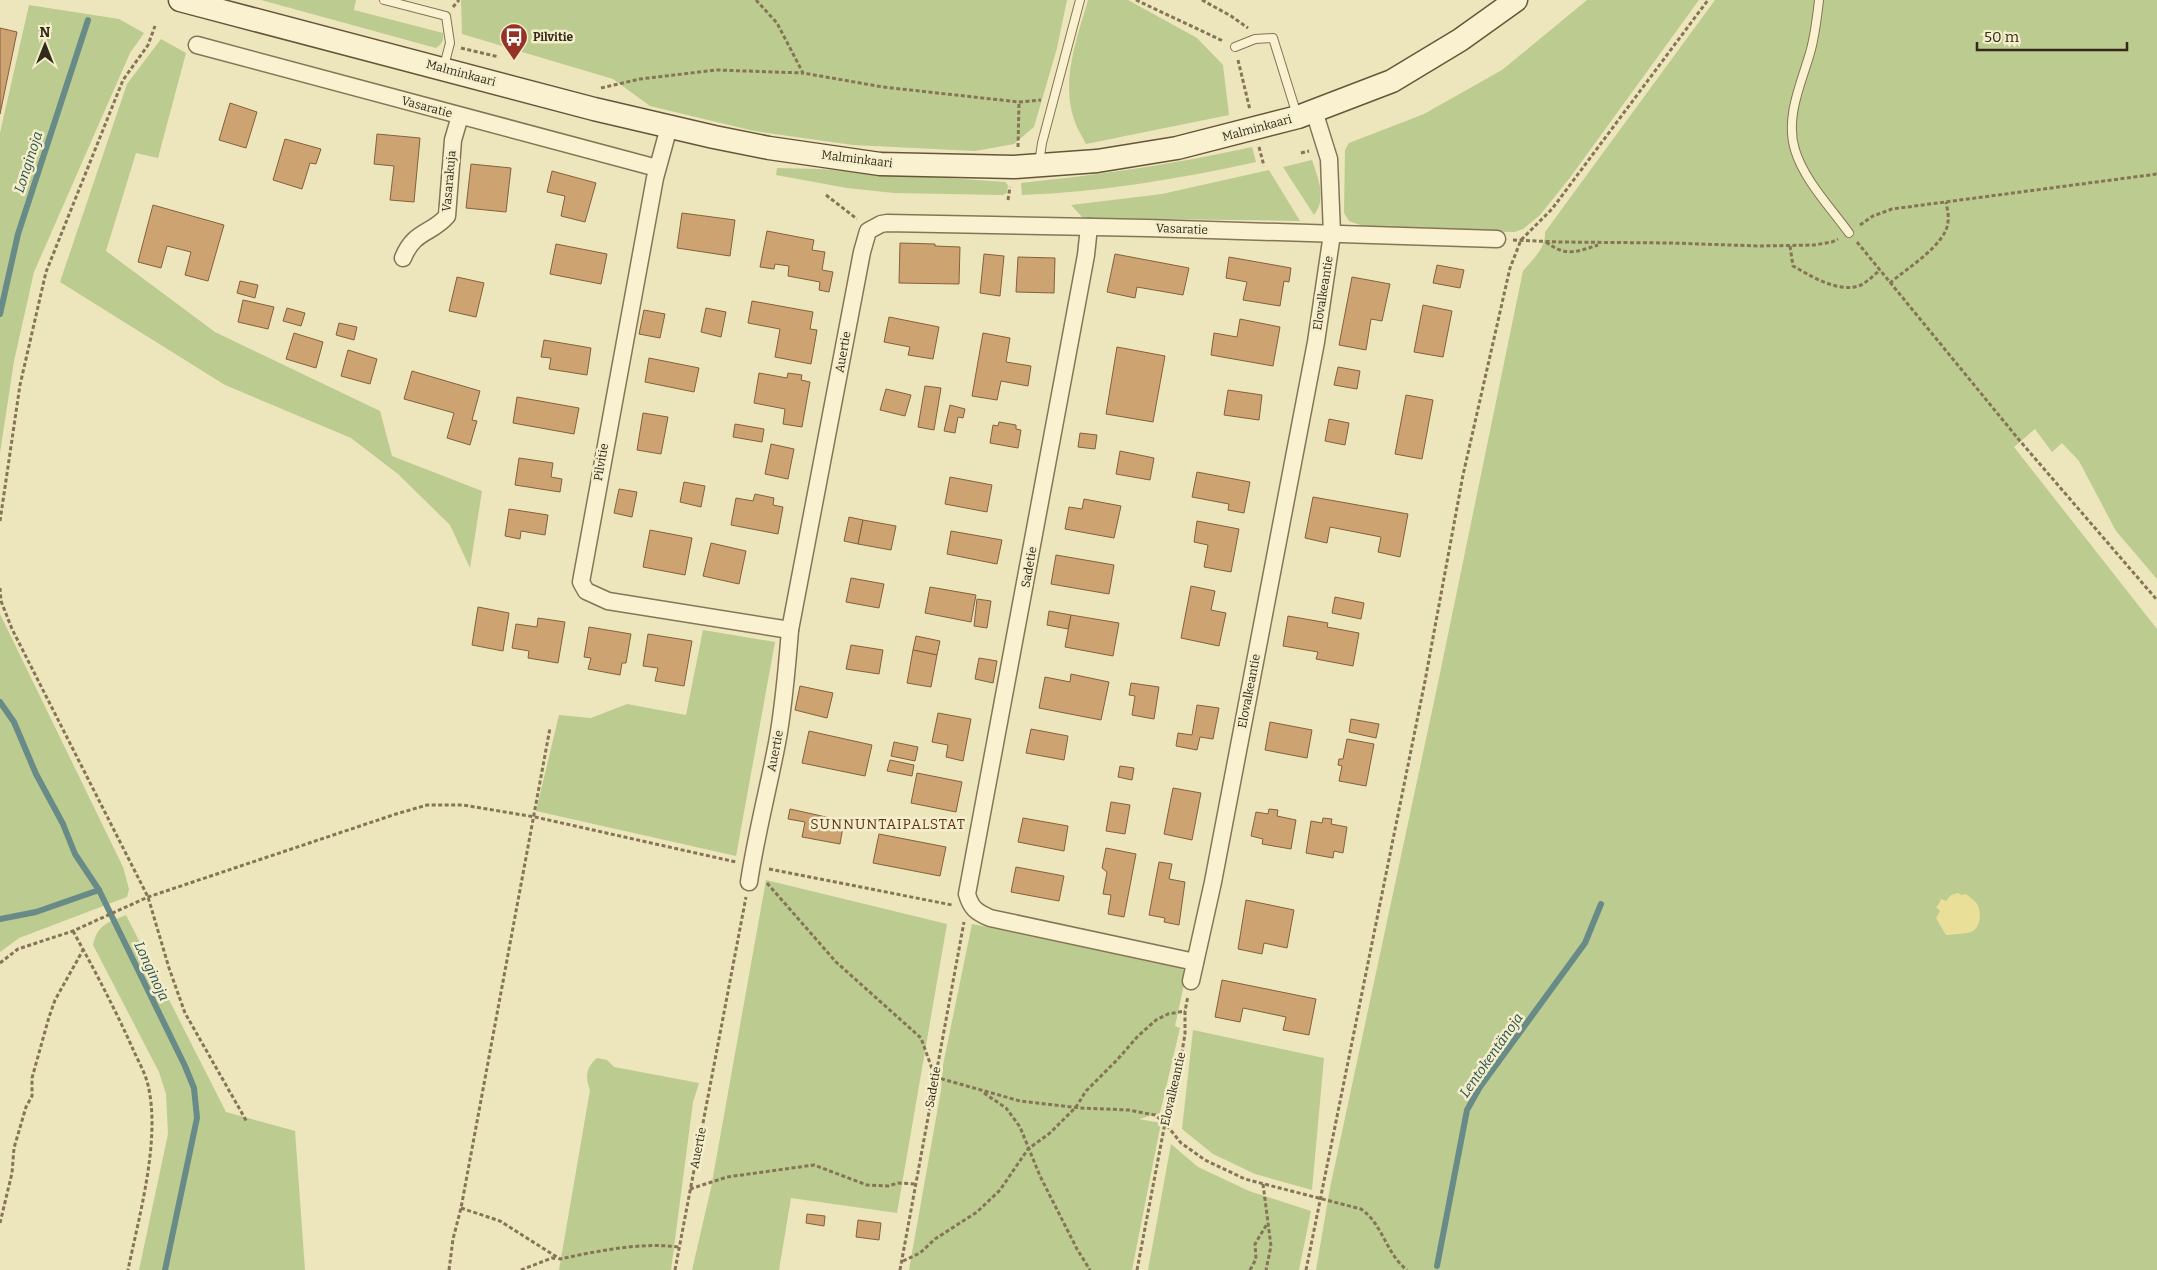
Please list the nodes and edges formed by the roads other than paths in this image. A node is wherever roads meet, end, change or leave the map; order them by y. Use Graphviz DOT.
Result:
graph roads {
  1 [pos="180,0"];
  2 [pos="384,0"];
  3 [pos="1080,0"];
  4 [pos="1516,0"];
  5 [pos="1819,0"];
  6 [pos="197,45"];
  7 [pos="1235,47"];
  8 [pos="443,68"];
  9 [pos="1306,114"];
  10 [pos="460,116"];
  11 [pos="669,127"];
  12 [pos="1038,167"];
  13 [pos="657,168"];
  14 [pos="1089,227"];
  15 [pos="868,231"];
  16 [pos="1849,233"];
  17 [pos="1332,234"];
  18 [pos="1497,240"];
  19 [pos="403,258"];
  20 [pos="790,630"];
  21 [pos="749,882"];
  22 [pos="1195,962"];
  23 [pos="1191,981"];
  1 -- 8 [label="main road, Malminkaari"];
  2 -- 8 [label="lane"];
  3 -- 12 [label="lane"];
  4 -- 9 [label="main road, Malminkaari"];
  5 -- 16 [label="lane"];
  6 -- 10 [label="street, Vasaratie"];
  7 -- 9 [label="lane"];
  8 -- 11 [label="main road, Malminkaari"];
  9 -- 12 [label="main road, Malminkaari"];
  9 -- 17 [label="street, Elovalkeantie"];
  10 -- 13 [label="street, Vasaratie"];
  10 -- 19 [label="street, Vasarakuja"];
  11 -- 12 [label="main road, Malminkaari"];
  11 -- 13 [label="street, Pilvitie"];
  13 -- 20 [label="street, Pilvitie"];
  14 -- 15 [label="street, Vasaratie"];
  14 -- 17 [label="street, Vasaratie"];
  14 -- 22 [label="street, Sadetie"];
  15 -- 20 [label="street, Auertie"];
  17 -- 18 [label="street, Vasaratie"];
  17 -- 22 [label="street, Elovalkeantie"];
  20 -- 21 [label="street, Auertie"];
  22 -- 23 [label="street, Elovalkeantie"];
}
